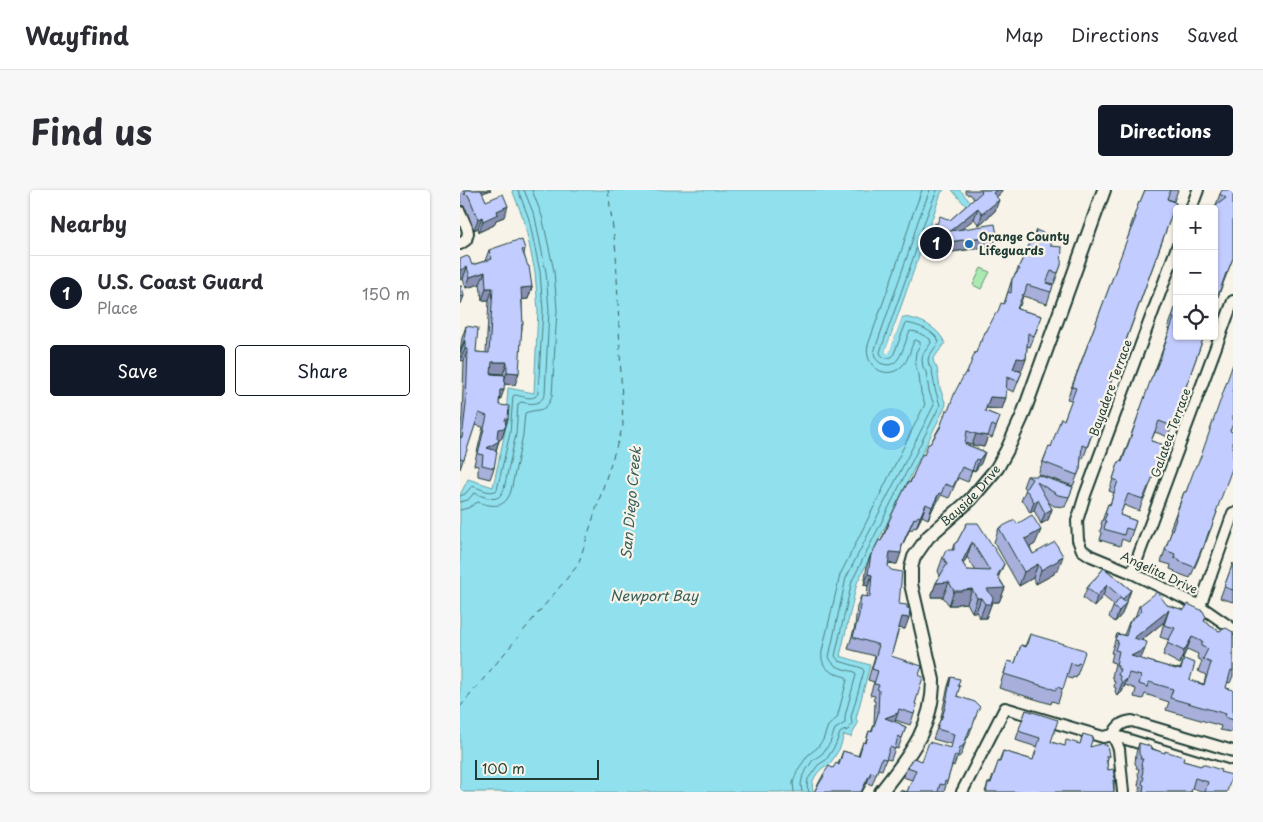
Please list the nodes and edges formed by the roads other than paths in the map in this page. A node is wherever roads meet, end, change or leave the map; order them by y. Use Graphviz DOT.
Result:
graph roads {
  1 [pos="1104,190"];
  2 [pos="1198,190"];
  3 [pos="1192,205"];
  4 [pos="460,212"];
  5 [pos="460,244"];
  6 [pos="1176,250"];
  7 [pos="1233,301"];
  8 [pos="1233,513"];
  9 [pos="1078,540"];
  10 [pos="1132,573"];
  11 [pos="1200,606"];
  12 [pos="1233,629"];
  13 [pos="1113,735"];
  14 [pos="1233,751"];
  15 [pos="1233,772"];
  16 [pos="881,792"];
  17 [pos="962,792"];
  18 [pos="1123,792"];
  1 -- 16 [label="main road, Bayside Drive"];
  2 -- 3 [label="street"];
  4 -- 5 [label="street"];
  6 -- 9 [label="street, Bayadere Terrace"];
  7 -- 10 [label="street, Galatea Terrace"];
  8 -- 11 [label="street"];
  9 -- 10 [label="street, Angelita Drive"];
  10 -- 11 [label="street, Angelita Drive"];
  11 -- 12 [label="street, Angelita Drive"];
  13 -- 14 [label="street"];
  13 -- 15 [label="street"];
  13 -- 17 [label="street"];
  13 -- 18 [label="street"];
}
